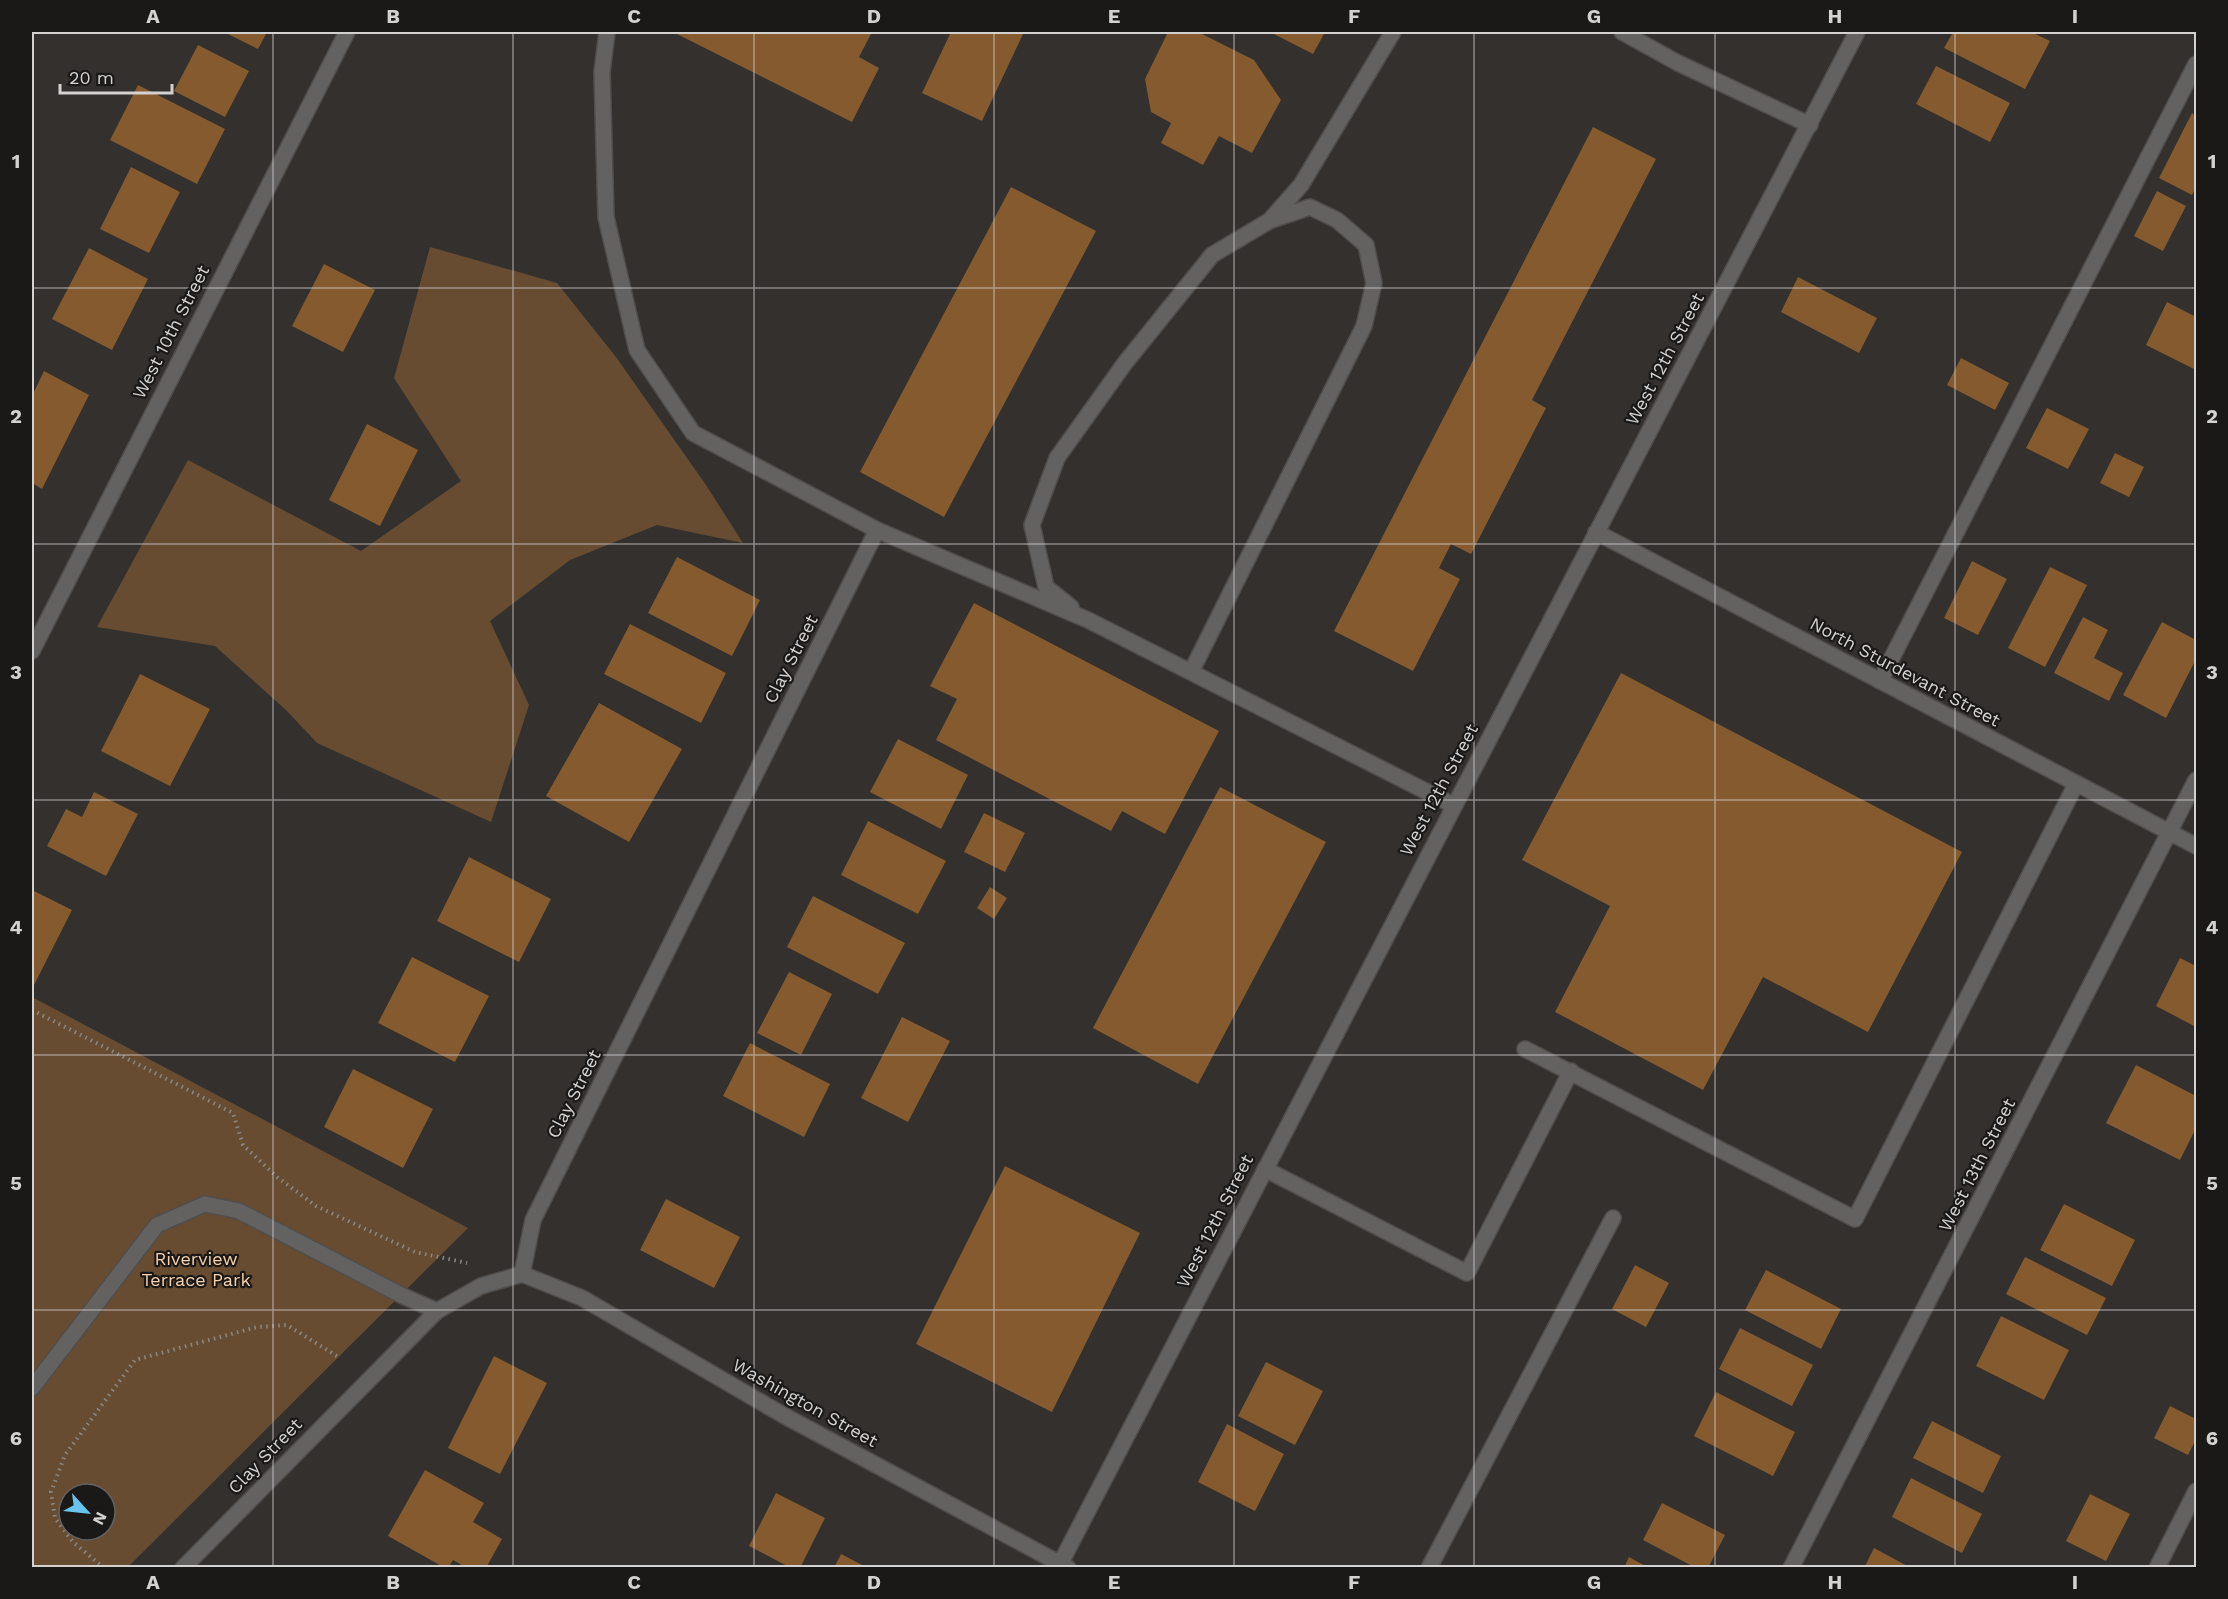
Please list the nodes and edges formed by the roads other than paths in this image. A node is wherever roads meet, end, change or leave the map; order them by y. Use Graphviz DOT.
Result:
graph roads {
  1 [pos="347,32"];
  2 [pos="607,32"];
  3 [pos="1393,32"];
  4 [pos="1622,32"];
  5 [pos="1857,32"];
  6 [pos="2196,64"];
  7 [pos="1810,125"];
  8 [pos="1269,221"];
  9 [pos="877,530"];
  10 [pos="1596,532"];
  11 [pos="1088,620"];
  12 [pos="32,651"];
  13 [pos="1191,672"];
  14 [pos="1880,681"];
  15 [pos="2196,780"];
  16 [pos="2076,784"];
  17 [pos="1453,805"];
  18 [pos="2170,832"];
  19 [pos="2196,846"];
  20 [pos="1525,1048"];
  21 [pos="1571,1071"];
  22 [pos="1264,1169"];
  23 [pos="1613,1218"];
  24 [pos="522,1274"];
  25 [pos="437,1311"];
  26 [pos="32,1388"];
  27 [pos="2196,1491"];
  28 [pos="1062,1566"];
  29 [pos="183,1568"];
  30 [pos="1429,1568"];
  31 [pos="1791,1568"];
  32 [pos="2157,1568"];
  1 -- 12 [label="street, West 10th Street"];
  2 -- 9 [label="street"];
  3 -- 8 [label="street"];
  4 -- 7 [label="street"];
  5 -- 7 [label="street, West 12th Street"];
  6 -- 14 [label="street"];
  7 -- 10 [label="street, West 12th Street"];
  8 -- 11 [label="street"];
  8 -- 13 [label="street"];
  9 -- 11 [label="street"];
  9 -- 24 [label="street, Clay Street"];
  10 -- 14 [label="street, North Sturdevant Street"];
  10 -- 17 [label="street, West 12th Street"];
  11 -- 13 [label="street"];
  13 -- 17 [label="street"];
  14 -- 16 [label="street, North Sturdevant Street"];
  15 -- 18 [label="street, West 13th Street"];
  16 -- 18 [label="street, North Sturdevant Street"];
  16 -- 21 [label="street"];
  17 -- 22 [label="street, West 12th Street"];
  18 -- 19 [label="street, North Sturdevant Street"];
  18 -- 31 [label="street, West 13th Street"];
  20 -- 21 [label="street"];
  21 -- 22 [label="street"];
  22 -- 28 [label="street, West 12th Street"];
  23 -- 30 [label="street"];
  24 -- 25 [label="street, Clay Street"];
  24 -- 28 [label="street, Washington Street"];
  25 -- 26 [label="street"];
  25 -- 29 [label="street, Clay Street"];
  27 -- 32 [label="street"];
}
